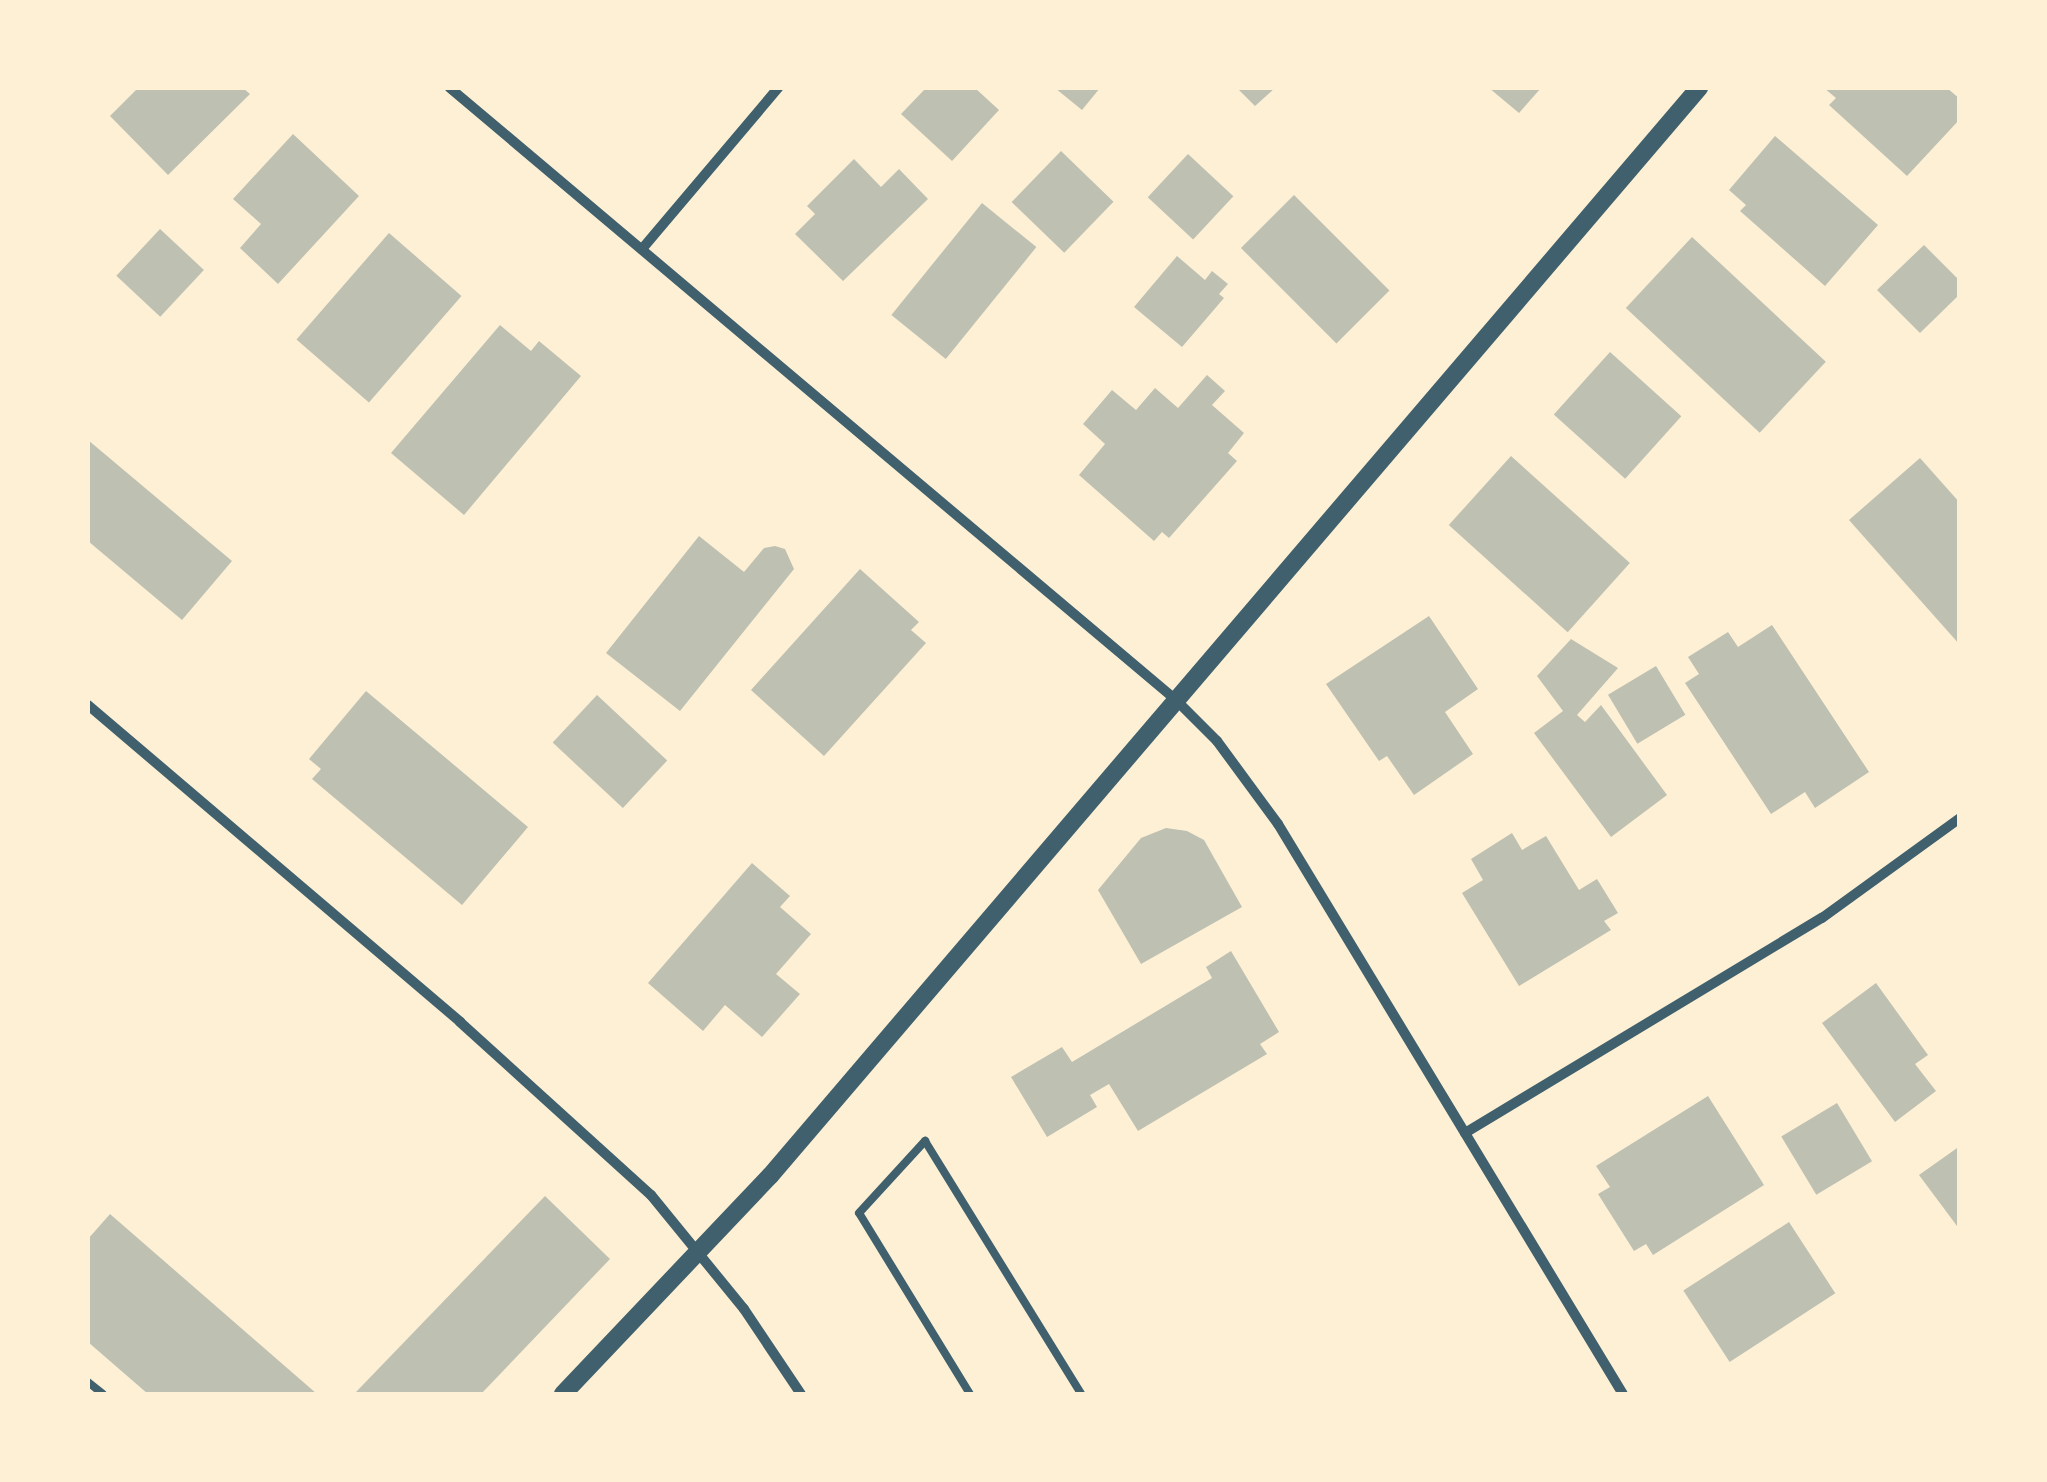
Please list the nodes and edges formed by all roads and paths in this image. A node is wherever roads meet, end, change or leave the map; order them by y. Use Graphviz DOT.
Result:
graph roads {
  1 [pos="450,88"];
  2 [pos="778,88"];
  3 [pos="1698,88"];
  4 [pos="642,249"];
  5 [pos="1176,700"];
  6 [pos="88,705"];
  7 [pos="1960,818"];
  8 [pos="1465,1134"];
  9 [pos="700,1253"];
  10 [pos="88,1382"];
  11 [pos="103,1394"];
  12 [pos="563,1394"];
  13 [pos="801,1394"];
  14 [pos="970,1394"];
  15 [pos="1081,1394"];
  16 [pos="1624,1394"];
  1 -- 4 [label="street"];
  2 -- 4 [label="street"];
  3 -- 5 [label="street"];
  4 -- 5 [label="street"];
  5 -- 8 [label="street"];
  5 -- 9 [label="street"];
  6 -- 9 [label="street"];
  7 -- 8 [label="street"];
  8 -- 16 [label="street"];
  9 -- 12 [label="street"];
  9 -- 13 [label="street"];
  10 -- 11 [label="lane"];
  14 -- 15 [label="lane"];
}
